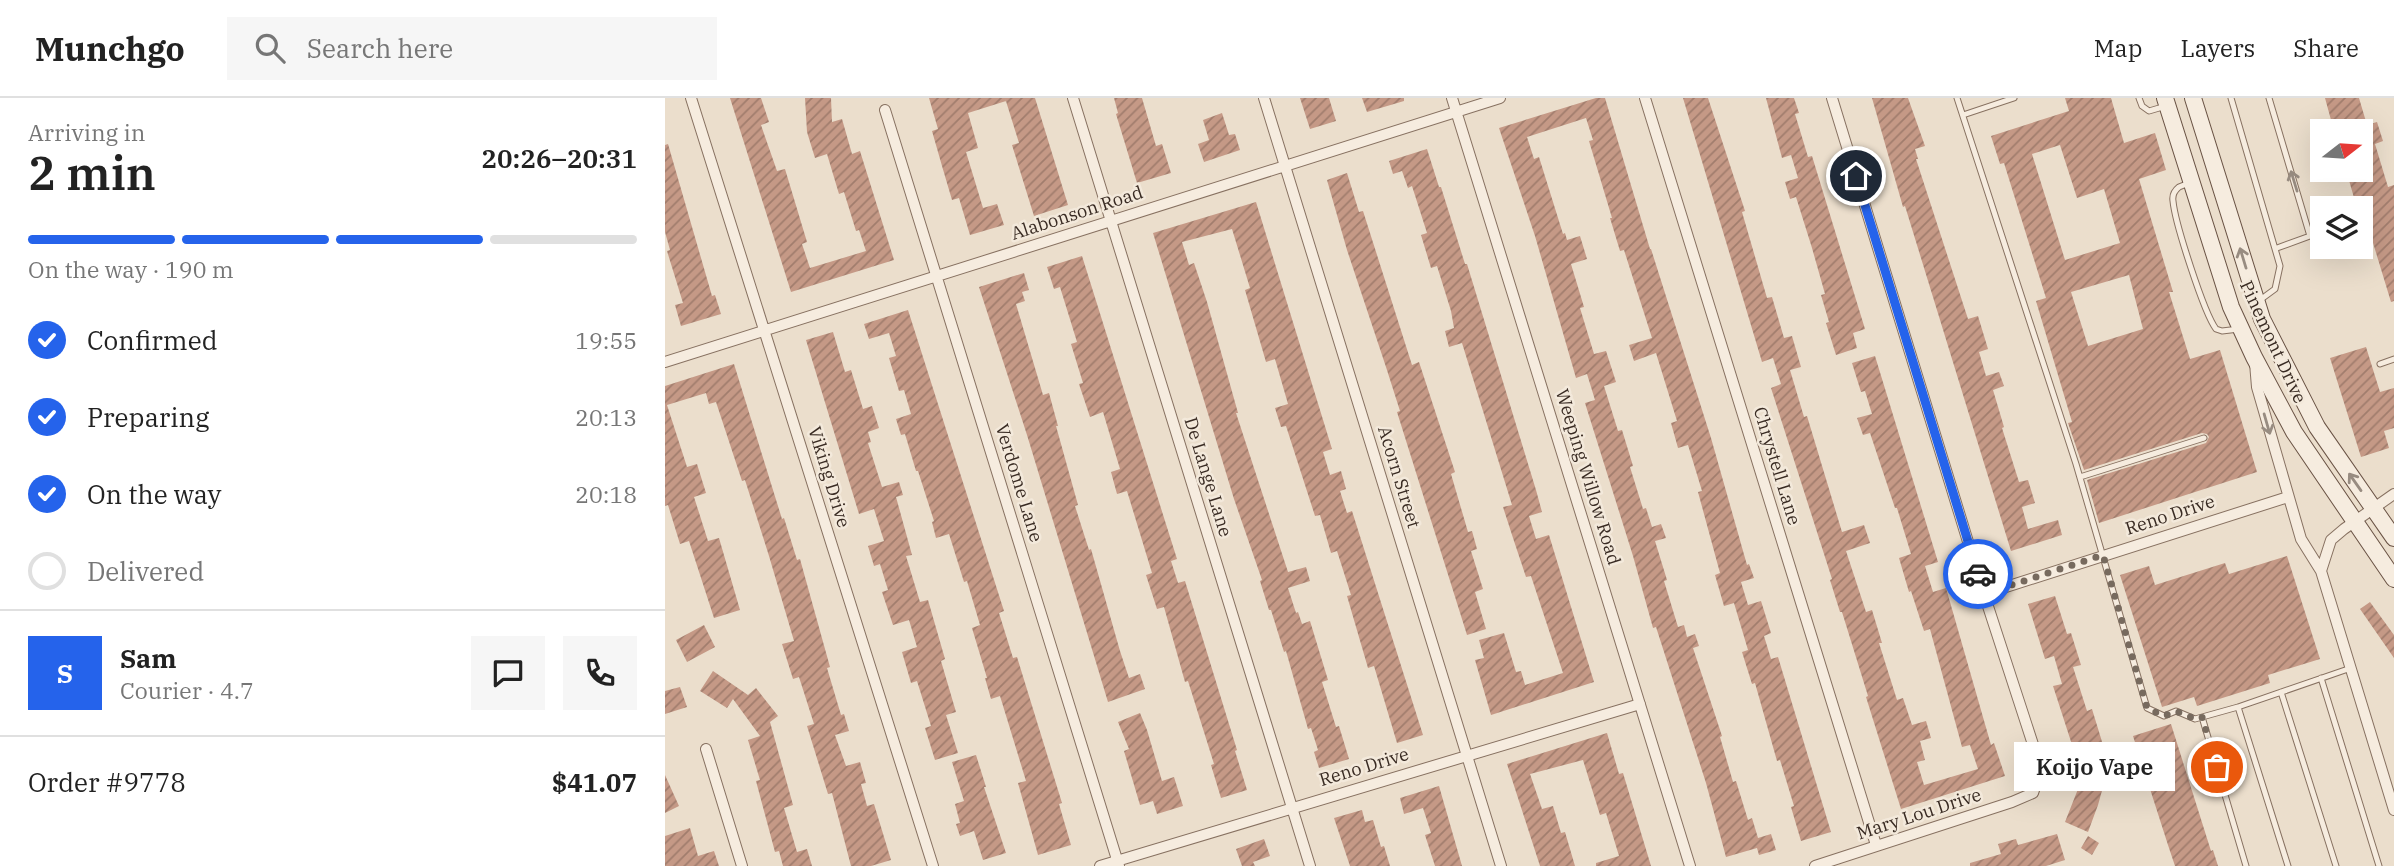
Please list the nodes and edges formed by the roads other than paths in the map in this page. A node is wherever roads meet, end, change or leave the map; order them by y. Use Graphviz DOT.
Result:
graph roads {
  1 [pos="691,98"];
  2 [pos="1073,98"];
  3 [pos="1263,98"];
  4 [pos="1452,98"];
  5 [pos="1500,98"];
  6 [pos="1645,98"];
  7 [pos="1832,98"];
  8 [pos="1957,98"];
  9 [pos="2014,98"];
  10 [pos="2139,98"];
  11 [pos="2191,98"];
  12 [pos="2231,98"];
  13 [pos="2269,98"];
  14 [pos="2166,102"];
  15 [pos="885,110"];
  16 [pos="1456,112"];
  17 [pos="1963,116"];
  18 [pos="1285,166"];
  19 [pos="2192,182"];
  20 [pos="1111,221"];
  21 [pos="2277,248"];
  22 [pos="936,276"];
  23 [pos="2257,303"];
  24 [pos="2262,319"];
  25 [pos="2241,329"];
  26 [pos="765,330"];
  27 [pos="2254,357"];
  28 [pos="2394,359"];
  29 [pos="665,362"];
  30 [pos="2380,364"];
  31 [pos="2204,438"];
  32 [pos="2080,477"];
  33 [pos="2394,494"];
  34 [pos="2288,497"];
  35 [pos="2373,508"];
  36 [pos="2354,521"];
  37 [pos="2394,538"];
  38 [pos="2103,555"];
  39 [pos="2321,572"];
  40 [pos="2394,579"];
  41 [pos="1984,594"];
  42 [pos="2351,668"];
  43 [pos="2321,678"];
  44 [pos="2281,692"];
  45 [pos="1640,704"];
  46 [pos="2238,707"];
  47 [pos="2202,717"];
  48 [pos="706,749"];
  49 [pos="1466,755"];
  50 [pos="1292,807"];
  51 [pos="2394,810"];
  52 [pos="1876,845"];
  53 [pos="1119,863"];
  54 [pos="741,866"];
  55 [pos="933,866"];
  56 [pos="1100,866"];
  57 [pos="1310,866"];
  58 [pos="1501,866"];
  59 [pos="1690,866"];
  60 [pos="1815,866"];
  61 [pos="2246,866"];
  62 [pos="2288,866"];
  63 [pos="2336,866"];
  64 [pos="2379,866"];
  1 -- 26 [label="street, Viking Drive"];
  2 -- 20 [label="street, De Lange Lane"];
  3 -- 18 [label="street, Acorn Street"];
  4 -- 16 [label="street, Weeping Willow Road"];
  5 -- 16 [label="street, Alabonson Road"];
  6 -- 52 [label="street, Chrystell Lane"];
  7 -- 41 [label="street"];
  8 -- 17 [label="lane"];
  9 -- 17 [label="lane"];
  10 -- 14 [label="lane"];
  11 -- 14 [label="main road"];
  23 -- 11 [label="main road, Pinemont Drive, one-way"];
  12 -- 21 [label="lane"];
  21 -- 13 [label="lane, one-way"];
  14 -- 19 [label="main road, Pinemont Drive"];
  15 -- 22 [label="street, Verdome Lane"];
  16 -- 18 [label="street, Alabonson Road"];
  16 -- 45 [label="street, Weeping Willow Road"];
  17 -- 32 [label="lane"];
  18 -- 20 [label="street, Alabonson Road"];
  18 -- 49 [label="street, Acorn Street"];
  19 -- 25 [label="main road, Pinemont Drive"];
  19 -- 25 [label="lane"];
  20 -- 22 [label="street, Alabonson Road"];
  20 -- 50 [label="street, De Lange Lane"];
  21 -- 23 [label="lane"];
  22 -- 26 [label="street, Alabonson Road"];
  22 -- 53 [label="street, Verdome Lane"];
  23 -- 24 [label="main road, Pinemont Drive"];
  24 -- 25 [label="main road"];
  35 -- 24 [label="main road, Pinemont Drive, one-way"];
  25 -- 27 [label="main road, Pinemont Drive"];
  26 -- 29 [label="street, Alabonson Road"];
  26 -- 55 [label="street, Viking Drive"];
  27 -- 34 [label="street, one-way"];
  27 -- 36 [label="main road, Pinemont Drive"];
  28 -- 30 [label="lane"];
  31 -- 32 [label="lane"];
  32 -- 38 [label="lane"];
  33 -- 35 [label="street"];
  34 -- 38 [label="street, Reno Drive"];
  34 -- 39 [label="street"];
  35 -- 36 [label="street"];
  35 -- 37 [label="main road, Pinemont Drive"];
  36 -- 39 [label="street"];
  36 -- 40 [label="main road, Pinemont Drive"];
  38 -- 41 [label="street, Reno Drive"];
  38 -- 47 [label="lane"];
  39 -- 42 [label="street"];
  41 -- 52 [label="street, Mary Lou Drive"];
  42 -- 43 [label="lane"];
  42 -- 51 [label="street"];
  43 -- 44 [label="lane"];
  43 -- 64 [label="lane"];
  44 -- 46 [label="lane"];
  44 -- 63 [label="lane"];
  45 -- 49 [label="street, Reno Drive"];
  45 -- 59 [label="street, Weeping Willow Road"];
  46 -- 47 [label="lane"];
  46 -- 62 [label="lane"];
  47 -- 61 [label="lane"];
  48 -- 54 [label="street"];
  49 -- 50 [label="street, Reno Drive"];
  49 -- 58 [label="street, Acorn Street"];
  50 -- 53 [label="street, Reno Drive"];
  50 -- 57 [label="street, De Lange Lane"];
  52 -- 60 [label="street, Mary Lou Drive"];
  53 -- 56 [label="street, Reno Drive"];
}
